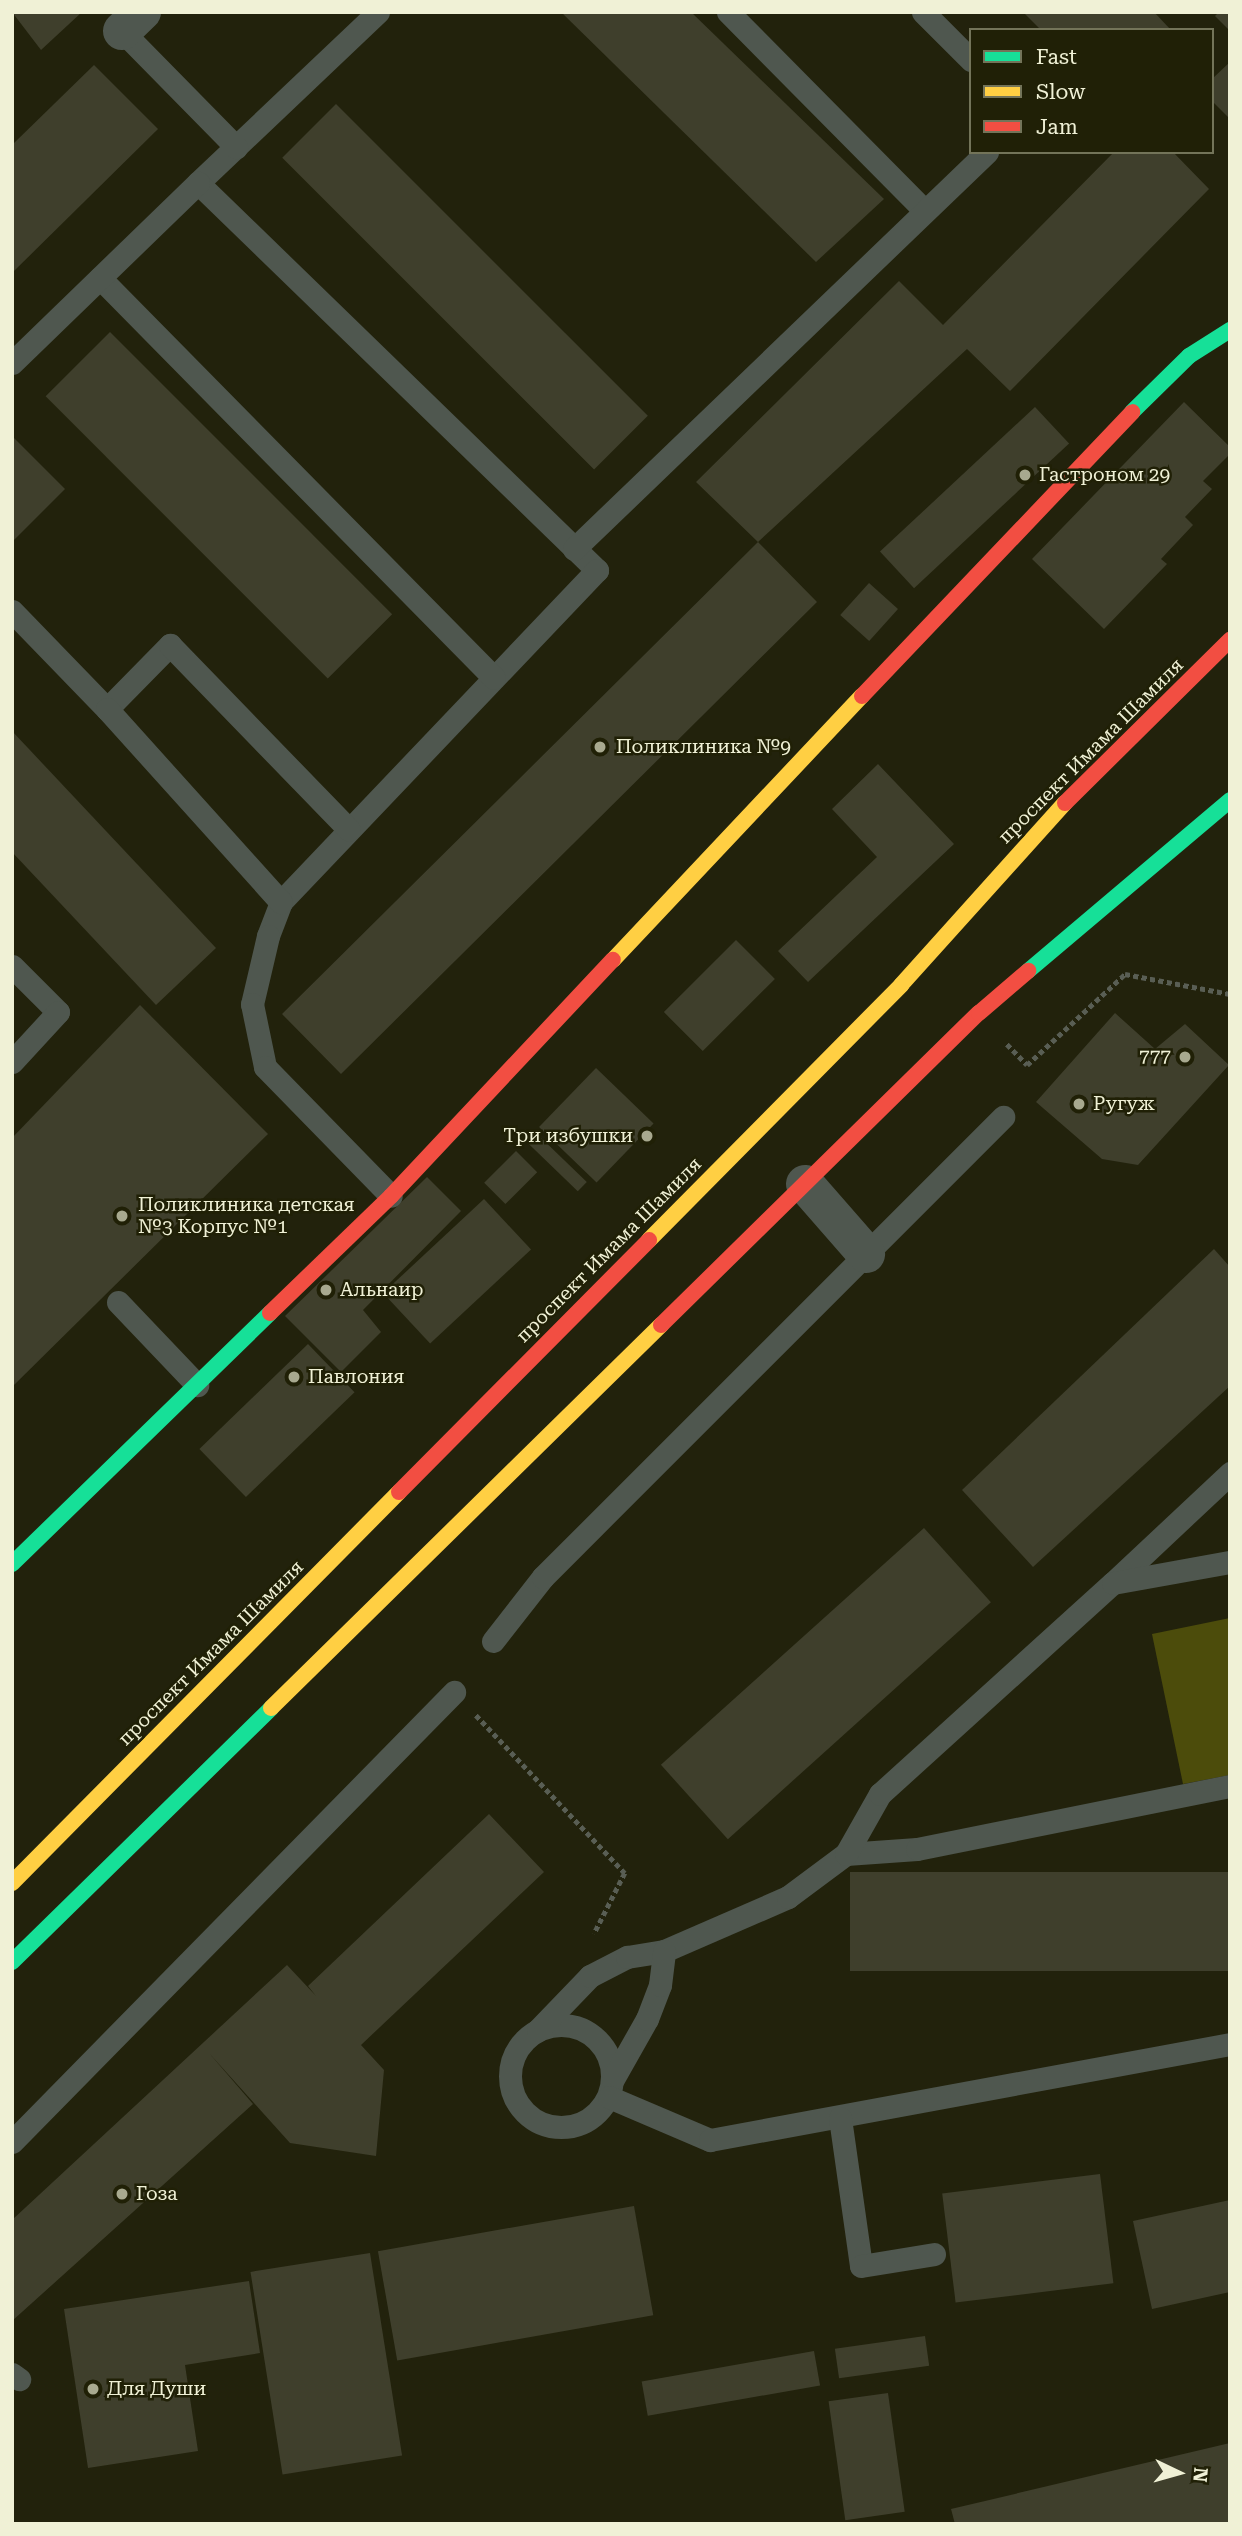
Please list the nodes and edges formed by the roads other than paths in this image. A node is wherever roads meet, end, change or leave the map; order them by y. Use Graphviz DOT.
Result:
graph roads {
  1 [pos="378,12"];
  2 [pos="727,12"];
  3 [pos="923,12"];
  4 [pos="132,22"];
  5 [pos="969,58"];
  6 [pos="236,147"];
  7 [pos="985,154"];
  8 [pos="198,183"];
  9 [pos="925,211"];
  10 [pos="100,278"];
  11 [pos="1230,330"];
  12 [pos="12,363"];
  13 [pos="574,549"];
  14 [pos="12,611"];
  15 [pos="1230,640"];
  16 [pos="494,678"];
  17 [pos="107,709"];
  18 [pos="1230,800"];
  19 [pos="349,830"];
  20 [pos="281,902"];
  21 [pos="12,965"];
  22 [pos="12,1062"];
  23 [pos="1003,1117"];
  24 [pos="805,1184"];
  25 [pos="390,1196"];
  26 [pos="866,1254"];
  27 [pos="118,1301"];
  28 [pos="197,1385"];
  29 [pos="1230,1472"];
  30 [pos="1230,1562"];
  31 [pos="12,1564"];
  32 [pos="1113,1583"];
  33 [pos="493,1641"];
  34 [pos="454,1692"];
  35 [pos="1230,1786"];
  36 [pos="846,1854"];
  37 [pos="12,1883"];
  38 [pos="664,1951"];
  39 [pos="12,1962"];
  40 [pos="538,2030"];
  41 [pos="1230,2044"];
  42 [pos="611,2088"];
  43 [pos="840,2118"];
  44 [pos="12,2142"];
  45 [pos="934,2254"];
  1 -- 6 [label="lane"];
  2 -- 9 [label="lane"];
  3 -- 5 [label="lane"];
  4 -- 6 [label="lane"];
  6 -- 8 [label="lane"];
  7 -- 9 [label="lane"];
  8 -- 10 [label="lane"];
  8 -- 13 [label="lane"];
  9 -- 13 [label="lane"];
  10 -- 12 [label="lane"];
  10 -- 16 [label="lane"];
  11 -- 25 [label="main road"];
  13 -- 16 [label="lane"];
  14 -- 17 [label="lane"];
  15 -- 37 [label="main road, проспект Имама Шамиля"];
  16 -- 19 [label="lane"];
  17 -- 19 [label="lane"];
  17 -- 20 [label="lane"];
  18 -- 24 [label="main road"];
  19 -- 20 [label="lane"];
  20 -- 25 [label="lane"];
  21 -- 22 [label="lane"];
  23 -- 26 [label="lane"];
  24 -- 26 [label="street"];
  24 -- 39 [label="main road"];
  25 -- 28 [label="main road"];
  26 -- 33 [label="lane"];
  27 -- 28 [label="lane"];
  28 -- 31 [label="main road"];
  29 -- 32 [label="lane"];
  30 -- 32 [label="lane"];
  32 -- 36 [label="lane"];
  34 -- 44 [label="lane"];
  35 -- 36 [label="lane"];
  36 -- 38 [label="lane"];
  38 -- 40 [label="lane"];
  38 -- 42 [label="lane"];
  40 -- 42 [label="lane"];
  40 -- 42 [label="lane"];
  41 -- 43 [label="lane"];
  42 -- 43 [label="lane"];
  43 -- 45 [label="lane"];
}
